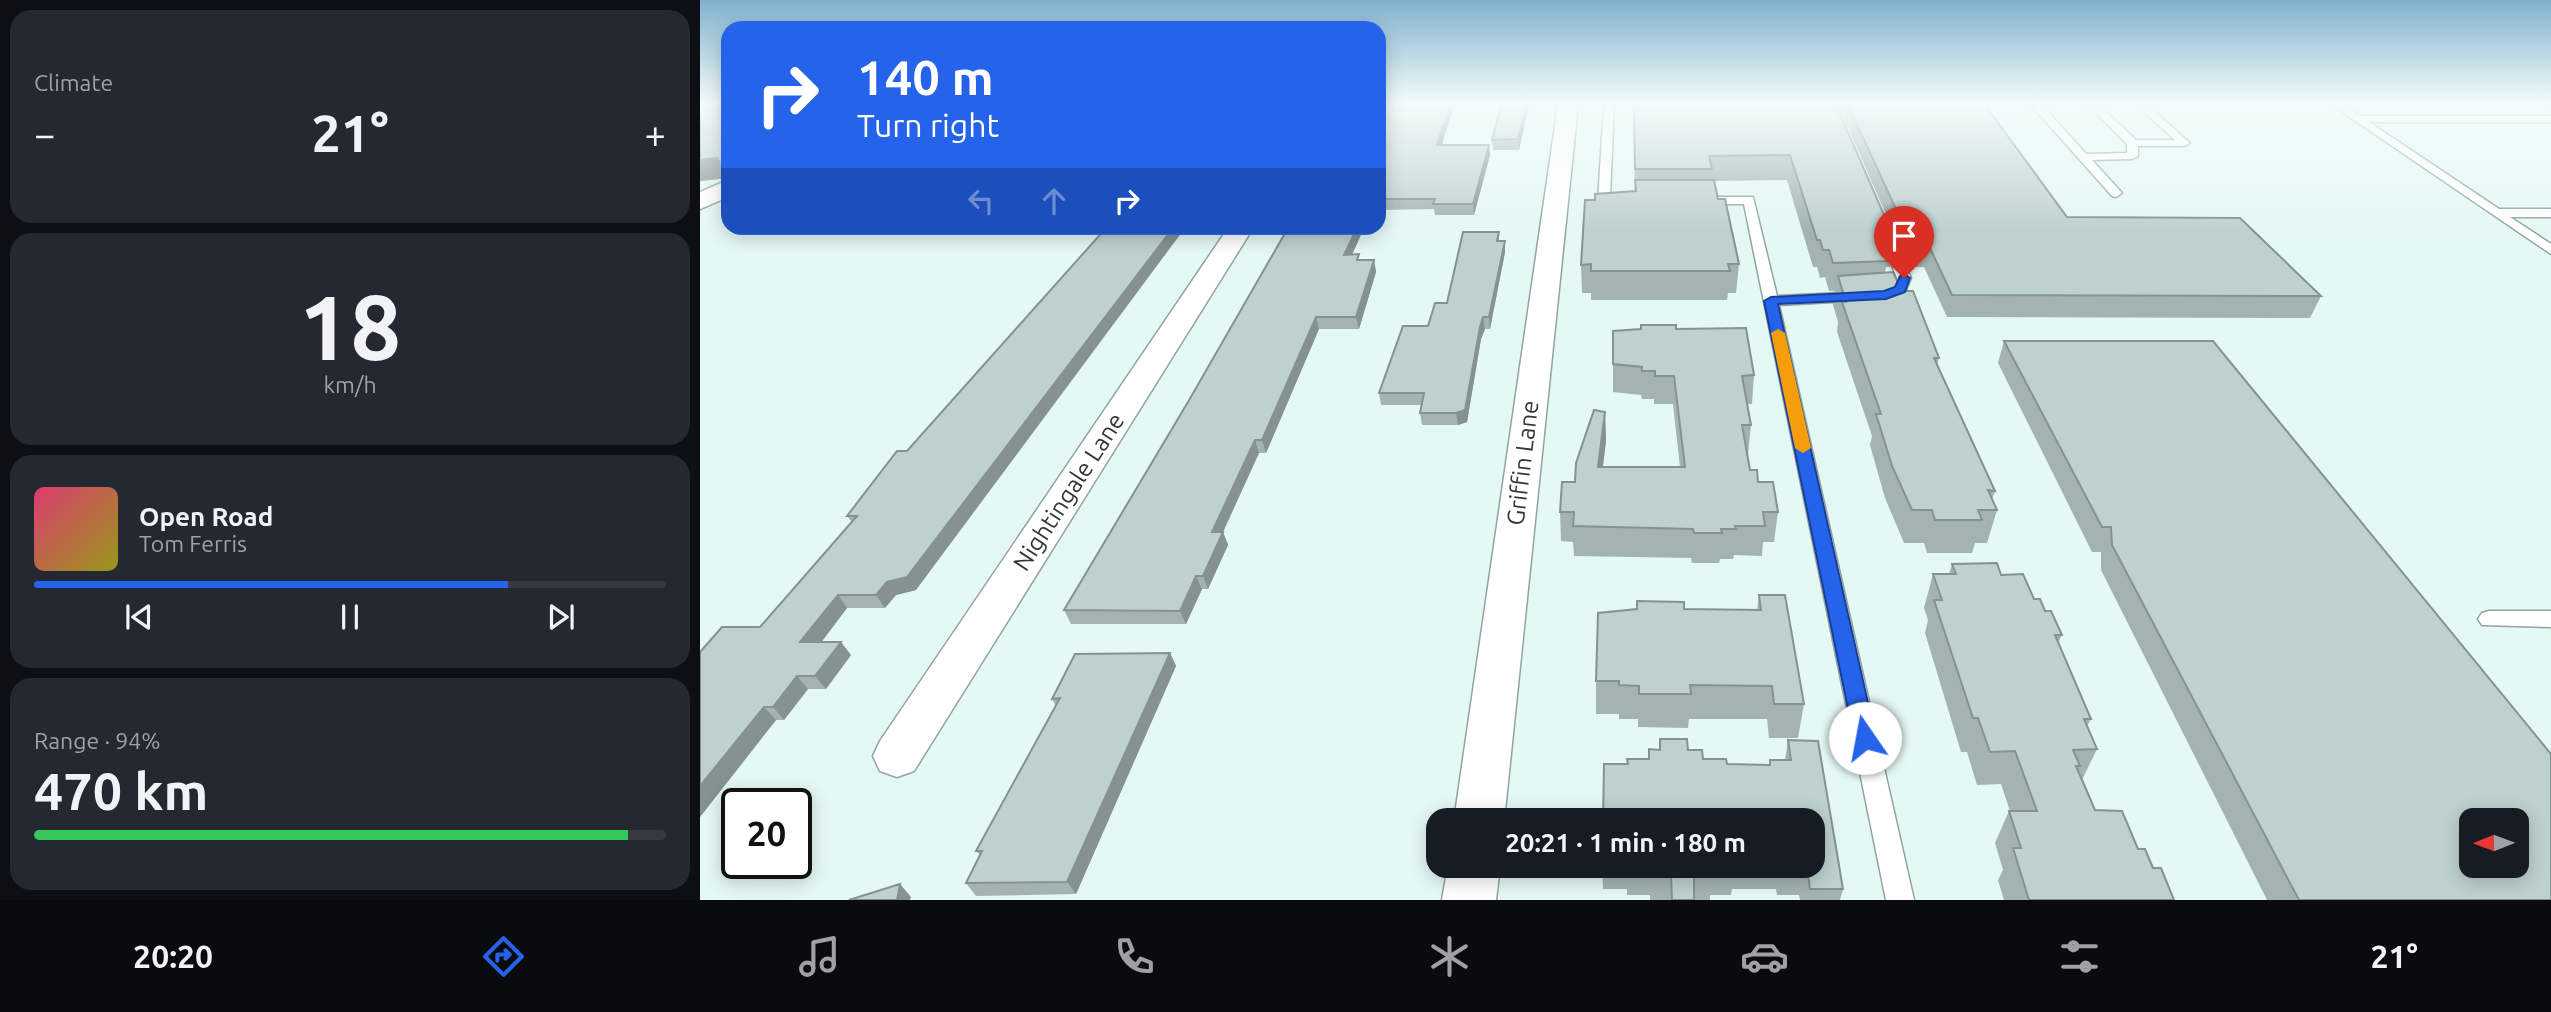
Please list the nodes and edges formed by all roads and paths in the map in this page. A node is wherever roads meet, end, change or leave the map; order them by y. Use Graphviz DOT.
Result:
graph roads {
  1 [pos="1563,147"];
  2 [pos="1607,147"];
  3 [pos="2074,147"];
  4 [pos="2133,147"];
  5 [pos="2398,147"];
  6 [pos="2083,157"];
  7 [pos="721,191"];
  8 [pos="2116,193"];
  9 [pos="1644,201"];
  10 [pos="1683,201"];
  11 [pos="700,202"];
  12 [pos="2496,213"];
  13 [pos="2551,213"];
  14 [pos="1878,216"];
  15 [pos="1235,235"];
  16 [pos="2551,250"];
  17 [pos="1771,301"];
  18 [pos="2489,619"];
  19 [pos="2551,619"];
  20 [pos="897,756"];
  21 [pos="1481,808"];
  22 [pos="1472,878"];
  23 [pos="1469,900"];
  24 [pos="1900,900"];
  1 -- 21 [label="street, Griffin Lane"];
  2 -- 9 [label="lane"];
  3 -- 6 [label="lane"];
  4 -- 6 [label="lane"];
  5 -- 12 [label="lane"];
  6 -- 8 [label="lane"];
  7 -- 11 [label="street"];
  10 -- 17 [label="lane"];
  12 -- 13 [label="lane"];
  12 -- 16 [label="lane"];
  14 -- 17 [label="lane"];
  15 -- 20 [label="street, Nightingale Lane"];
  17 -- 24 [label="lane"];
  18 -- 19 [label="lane"];
  22 -- 23 [label="street"];
}
